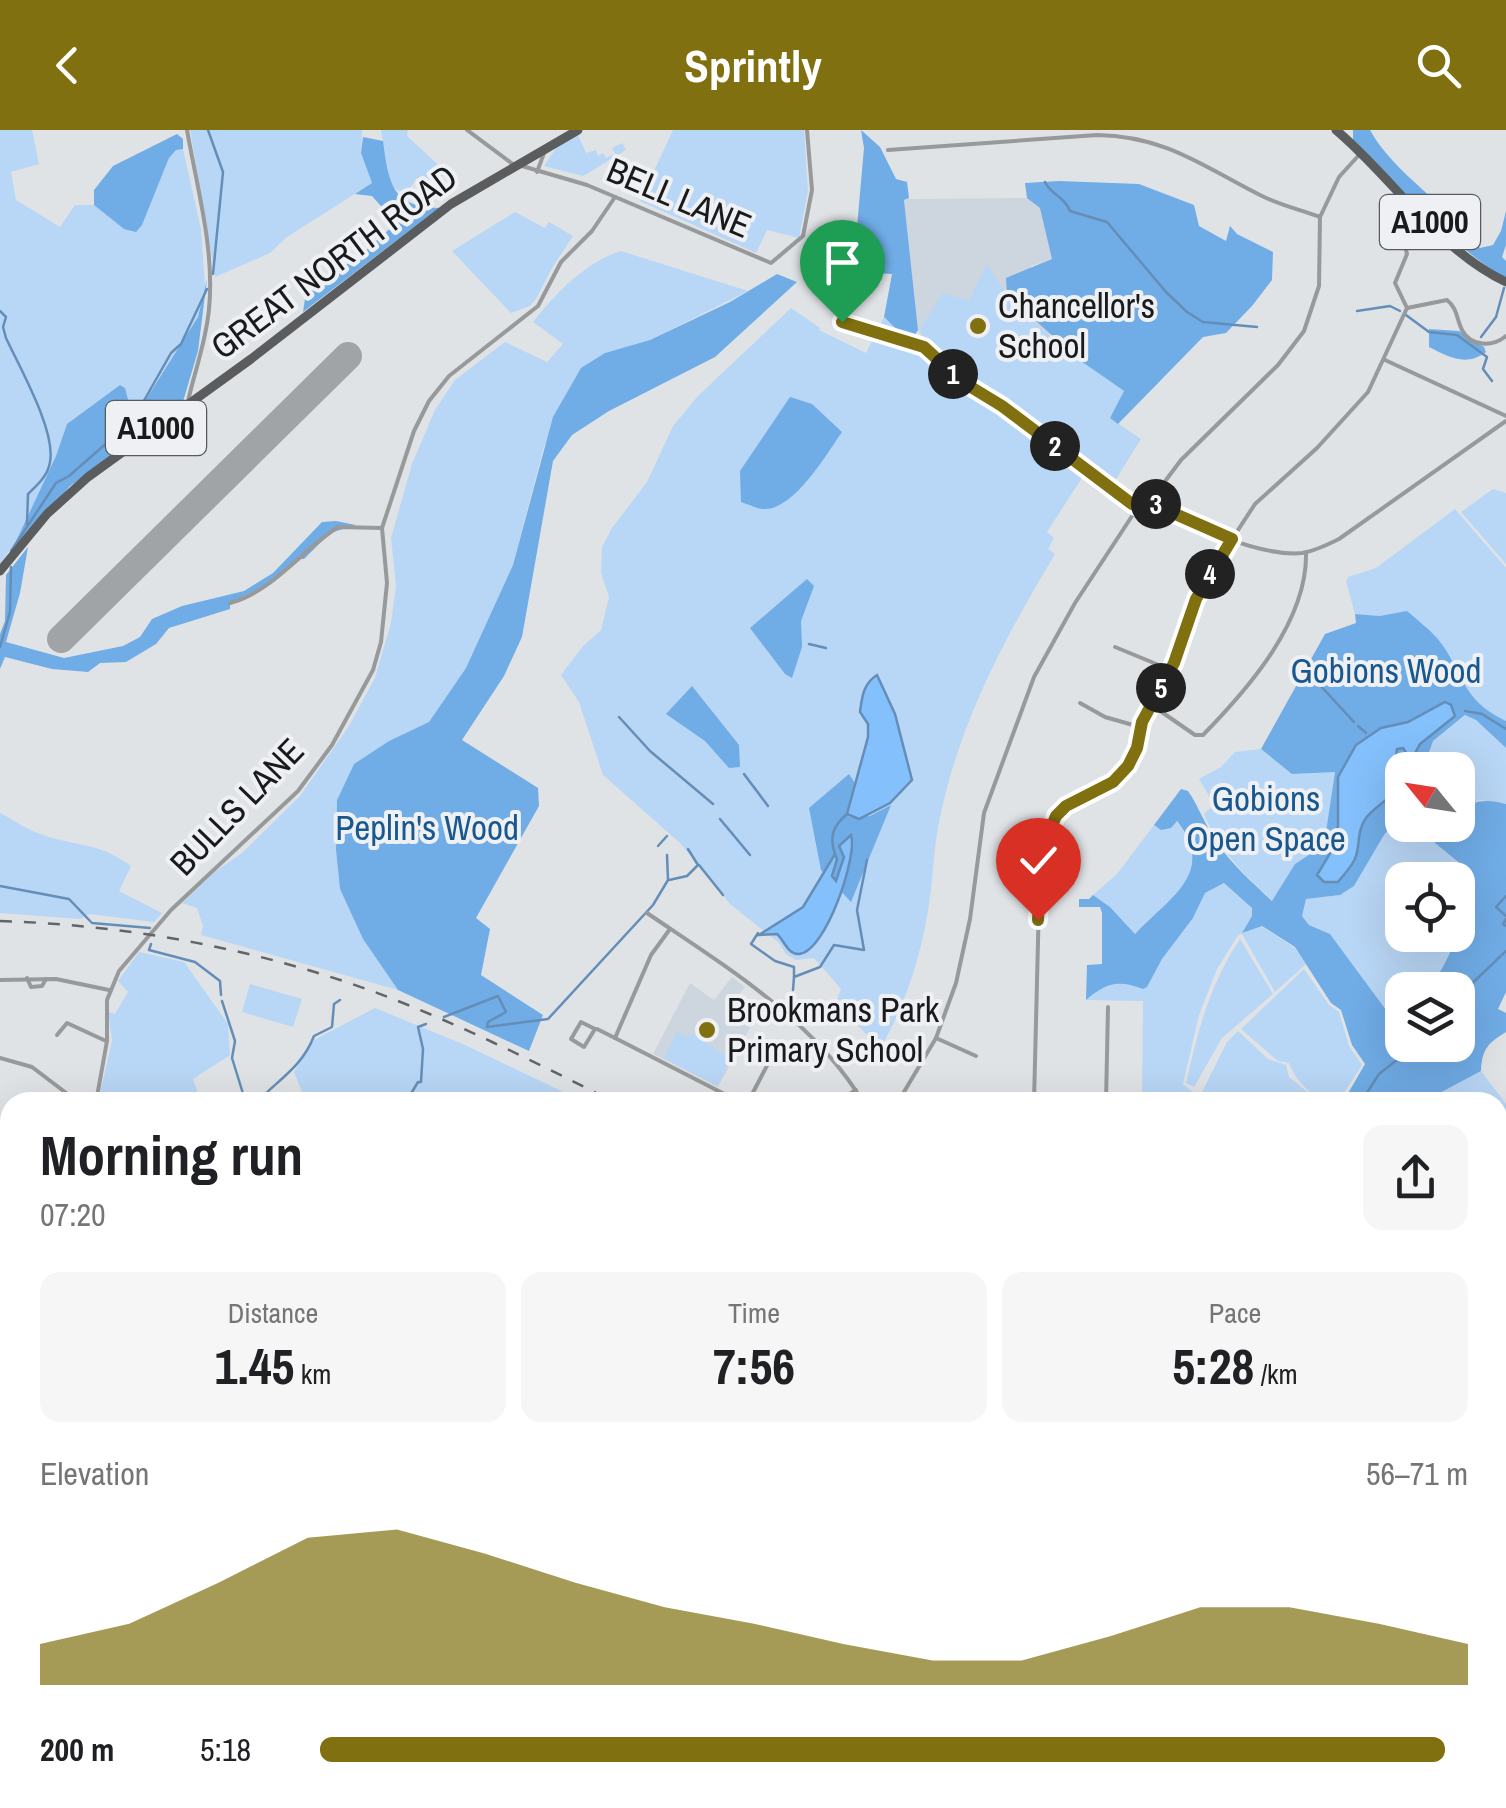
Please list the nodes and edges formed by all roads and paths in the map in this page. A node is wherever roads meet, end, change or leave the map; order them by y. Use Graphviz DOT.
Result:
graph roads {
  1 [pos="187,130"];
  2 [pos="467,130"];
  3 [pos="578,130"];
  4 [pos="807,130"];
  5 [pos="1336,130"];
  6 [pos="1348,135"];
  7 [pos="550,145"];
  8 [pos="888,150"];
  9 [pos="1360,153"];
  10 [pos="516,164"];
  11 [pos="537,172"];
  12 [pos="615,198"];
  13 [pos="1320,217"];
  14 [pos="1392,226"];
  15 [pos="1506,282"];
  16 [pos="1408,308"];
  17 [pos="842,322"];
  18 [pos="1506,336"];
  19 [pos="1385,360"];
  20 [pos="188,406"];
  21 [pos="1506,418"];
  22 [pos="1151,499"];
  23 [pos="1138,507"];
  24 [pos="382,528"];
  25 [pos="1232,539"];
  26 [pos="1306,552"];
  27 [pos="0,571"];
  28 [pos="230,603"];
  29 [pos="1115,648"];
  30 [pos="1171,670"];
  31 [pos="1080,703"];
  32 [pos="1152,705"];
  33 [pos="1141,727"];
  34 [pos="1046,837"];
  35 [pos="1058,842"];
  36 [pos="647,913"];
  37 [pos="670,929"];
  38 [pos="0,980"];
  39 [pos="109,990"];
  40 [pos="1108,1007"];
  41 [pos="596,1029"];
  42 [pos="57,1035"];
  43 [pos="615,1038"];
  44 [pos="936,1038"];
  45 [pos="107,1041"];
  46 [pos="976,1056"];
  47 [pos="0,1058"];
  48 [pos="771,1058"];
  49 [pos="856,1090"];
  50 [pos="65,1092"];
  51 [pos="98,1092"];
  52 [pos="720,1092"];
  53 [pos="753,1092"];
  54 [pos="853,1092"];
  55 [pos="904,1092"];
  56 [pos="1034,1092"];
  57 [pos="1106,1092"];
  1 -- 20 [label="street"];
  2 -- 10 [label="street, BELL LANE"];
  3 -- 7 [label="main road, GREAT NORTH ROAD / A1000"];
  4 -- 12 [label="street, BELL LANE"];
  5 -- 6 [label="main road, A1000"];
  6 -- 9 [label="main road, A1000"];
  7 -- 10 [label="main road, GREAT NORTH ROAD / A1000"];
  7 -- 11 [label="street"];
  8 -- 13 [label="street"];
  9 -- 13 [label="street"];
  9 -- 15 [label="main road, A1000"];
  10 -- 11 [label="street, BELL LANE"];
  10 -- 20 [label="main road, GREAT NORTH ROAD / A1000"];
  11 -- 12 [label="street, BELL LANE"];
  12 -- 24 [label="street, BULLS LANE"];
  13 -- 22 [label="street"];
  14 -- 16 [label="street"];
  16 -- 18 [label="street"];
  16 -- 19 [label="street"];
  17 -- 23 [label="street"];
  19 -- 21 [label="street"];
  19 -- 25 [label="street"];
  20 -- 27 [label="main road, GREAT NORTH ROAD / A1000"];
  21 -- 26 [label="street"];
  22 -- 23 [label="street"];
  22 -- 25 [label="street"];
  23 -- 44 [label="street"];
  24 -- 28 [label="street"];
  24 -- 39 [label="street, BULLS LANE"];
  25 -- 26 [label="street"];
  25 -- 30 [label="street"];
  26 -- 32 [label="street"];
  29 -- 30 [label="street"];
  30 -- 32 [label="street"];
  31 -- 33 [label="street"];
  32 -- 33 [label="street"];
  33 -- 34 [label="street"];
  34 -- 35 [label="street"];
  34 -- 56 [label="street"];
  36 -- 37 [label="street"];
  37 -- 43 [label="street"];
  37 -- 49 [label="street"];
  38 -- 39 [label="street"];
  39 -- 45 [label="street"];
  40 -- 57 [label="street"];
  41 -- 41 [label="street"];
  41 -- 43 [label="street"];
  42 -- 45 [label="street"];
  43 -- 52 [label="street"];
  44 -- 46 [label="street"];
  44 -- 55 [label="street"];
  45 -- 51 [label="street"];
  47 -- 50 [label="street"];
  48 -- 53 [label="street"];
  49 -- 54 [label="street"];
}
